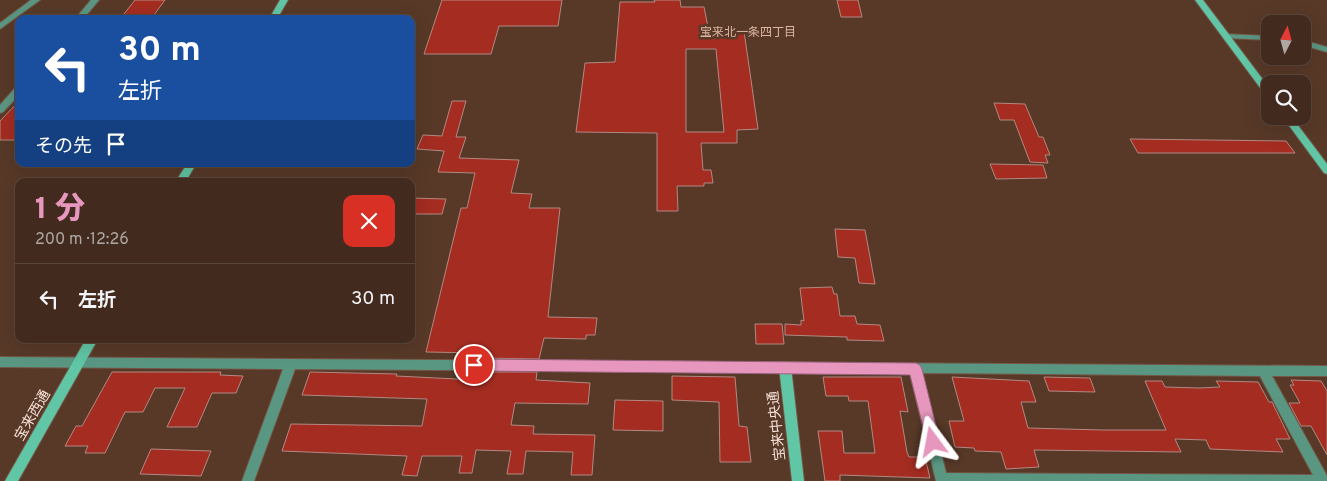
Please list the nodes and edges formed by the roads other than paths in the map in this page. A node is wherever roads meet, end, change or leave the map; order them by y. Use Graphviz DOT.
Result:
graph roads {
  1 [pos="36,0"];
  2 [pos="94,0"];
  3 [pos="284,0"];
  4 [pos="1199,0"];
  5 [pos="16,15"];
  6 [pos="82,15"];
  7 [pos="275,15"];
  8 [pos="15,16"];
  9 [pos="0,27"];
  10 [pos="1226,36"];
  11 [pos="1261,38"];
  12 [pos="1311,45"];
  13 [pos="1327,50"];
  14 [pos="1261,83"];
  15 [pos="15,93"];
  16 [pos="0,110"];
  17 [pos="1293,125"];
  18 [pos="189,167"];
  19 [pos="1327,171"];
  20 [pos="183,178"];
  21 [pos="90,343"];
  22 [pos="0,362"];
  23 [pos="78,363"];
  24 [pos="291,364"];
  25 [pos="785,367"];
  26 [pos="916,369"];
  27 [pos="1264,371"];
  28 [pos="1327,371"];
  29 [pos="941,480"];
  30 [pos="1055,480"];
  31 [pos="11,481"];
  32 [pos="248,481"];
  33 [pos="798,481"];
  34 [pos="1183,481"];
  35 [pos="1323,481"];
  1 -- 5 [label="street"];
  2 -- 6 [label="street"];
  3 -- 7 [label="street"];
  4 -- 10 [label="street"];
  8 -- 9 [label="street"];
  10 -- 11 [label="street"];
  10 -- 14 [label="street"];
  12 -- 13 [label="street"];
  15 -- 16 [label="street"];
  17 -- 19 [label="street"];
  18 -- 20 [label="street"];
  21 -- 23 [label="street, 宝来西通"];
  22 -- 23 [label="street"];
  23 -- 24 [label="street"];
  23 -- 31 [label="street, 宝来西通"];
  24 -- 25 [label="street"];
  24 -- 32 [label="street"];
  25 -- 26 [label="street"];
  25 -- 33 [label="street, 宝来中央通"];
  26 -- 27 [label="street"];
  26 -- 29 [label="street"];
  27 -- 28 [label="street"];
  27 -- 35 [label="street"];
  29 -- 30 [label="street"];
  30 -- 34 [label="street"];
  34 -- 35 [label="street"];
}
